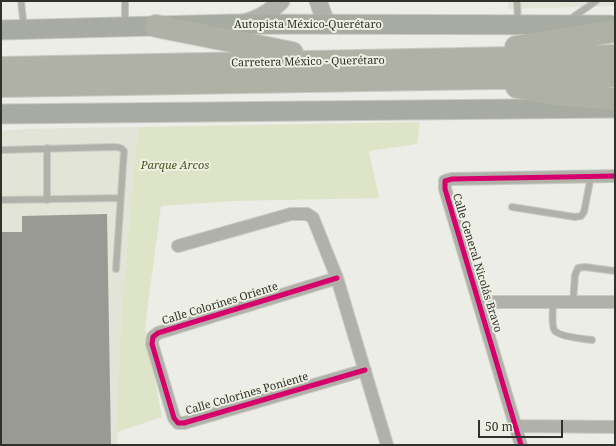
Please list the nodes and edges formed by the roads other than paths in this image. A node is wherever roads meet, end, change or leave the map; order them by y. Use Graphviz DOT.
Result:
graph roads {
  1 [pos="21,1"];
  2 [pos="125,1"];
  3 [pos="281,1"];
  4 [pos="318,1"];
  5 [pos="518,1"];
  6 [pos="596,1"];
  7 [pos="233,24"];
  8 [pos="328,25"];
  9 [pos="518,25"];
  10 [pos="562,25"];
  11 [pos="615,25"];
  12 [pos="156,26"];
  13 [pos="125,27"];
  14 [pos="1,30"];
  15 [pos="24,30"];
  16 [pos="615,31"];
  17 [pos="615,56"];
  18 [pos="331,61"];
  19 [pos="1,68"];
  20 [pos="465,69"];
  21 [pos="615,76"];
  22 [pos="1,86"];
  23 [pos="615,99"];
  24 [pos="615,108"];
  25 [pos="1,114"];
  26 [pos="47,148"];
  27 [pos="1,150"];
  28 [pos="591,176"];
  29 [pos="615,176"];
  30 [pos="121,198"];
  31 [pos="1,200"];
  32 [pos="48,200"];
  33 [pos="512,207"];
  34 [pos="178,246"];
  35 [pos="116,269"];
  36 [pos="615,271"];
  37 [pos="337,278"];
  38 [pos="479,302"];
  39 [pos="553,302"];
  40 [pos="573,302"];
  41 [pos="615,302"];
  42 [pos="592,340"];
  43 [pos="365,370"];
  44 [pos="162,380"];
  45 [pos="516,426"];
  46 [pos="615,427"];
  47 [pos="386,445"];
  48 [pos="521,445"];
  1 -- 15 [label="lane"];
  2 -- 13 [label="lane"];
  3 -- 7 [label="street"];
  4 -- 8 [label="street"];
  5 -- 9 [label="lane"];
  6 -- 10 [label="lane"];
  7 -- 8 [label="main road, Autopista México-Querétaro"];
  7 -- 12 [label="main road, Autopista México-Querétaro"];
  8 -- 9 [label="main road, Autopista México-Querétaro"];
  9 -- 10 [label="main road, Autopista México-Querétaro"];
  10 -- 11 [label="main road, Autopista México-Querétaro"];
  12 -- 13 [label="main road, Autopista México-Querétaro"];
  12 -- 18 [label="highway"];
  13 -- 15 [label="main road, Autopista México-Querétaro"];
  14 -- 15 [label="main road, Autopista México-Querétaro"];
  16 -- 20 [label="highway"];
  17 -- 20 [label="highway, Carretera México - Querétaro"];
  18 -- 19 [label="highway, Carretera México - Querétaro"];
  18 -- 20 [label="highway, Carretera México - Querétaro"];
  20 -- 21 [label="highway, Carretera México - Querétaro"];
  20 -- 22 [label="highway, Carretera México - Querétaro"];
  20 -- 23 [label="highway"];
  24 -- 25 [label="main road"];
  26 -- 27 [label="lane"];
  26 -- 30 [label="lane"];
  26 -- 32 [label="lane"];
  28 -- 29 [label="street, Calle General Nicolás Bravo"];
  28 -- 33 [label="lane"];
  28 -- 38 [label="street, Calle General Nicolás Bravo"];
  30 -- 32 [label="lane"];
  30 -- 35 [label="lane"];
  31 -- 32 [label="lane"];
  34 -- 37 [label="street"];
  36 -- 40 [label="lane"];
  37 -- 43 [label="street"];
  37 -- 44 [label="street, Calle Colorines Oriente"];
  38 -- 39 [label="street"];
  38 -- 45 [label="street, Calle General Nicolás Bravo"];
  39 -- 40 [label="street"];
  39 -- 42 [label="lane"];
  40 -- 41 [label="street"];
  43 -- 44 [label="street, Calle Colorines Poniente"];
  43 -- 47 [label="street"];
  45 -- 46 [label="street"];
  45 -- 48 [label="street, Calle General Nicolás Bravo"];
}
